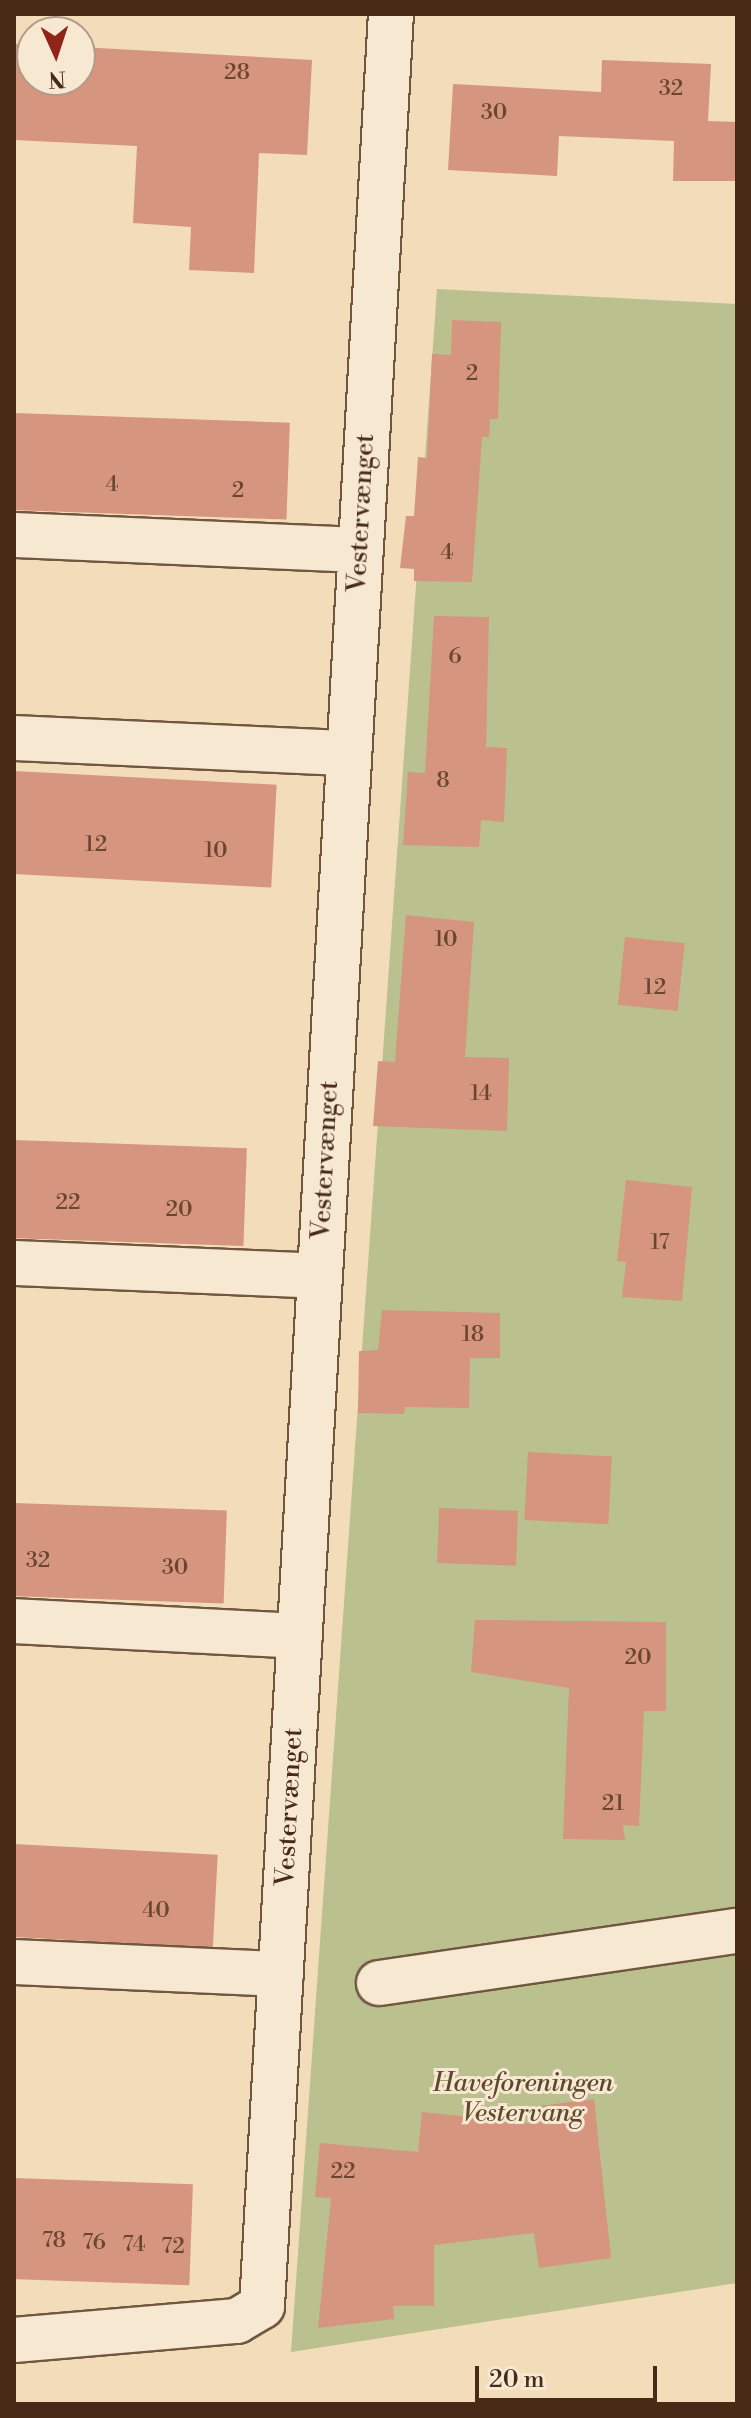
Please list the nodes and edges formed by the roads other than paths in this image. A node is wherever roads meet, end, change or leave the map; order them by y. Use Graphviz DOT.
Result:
graph roads {
  1 [pos="391,14"];
  2 [pos="14,535"];
  3 [pos="360,550"];
  4 [pos="14,738"];
  5 [pos="349,753"];
  6 [pos="14,1263"];
  7 [pos="320,1276"];
  8 [pos="14,1621"];
  9 [pos="300,1636"];
  10 [pos="737,1931"];
  11 [pos="14,1962"];
  12 [pos="281,1974"];
  13 [pos="379,1983"];
  14 [pos="14,2340"];
  1 -- 3 [label="street, Vestervænget"];
  2 -- 3 [label="street"];
  3 -- 5 [label="street, Vestervænget"];
  4 -- 5 [label="street"];
  5 -- 7 [label="street, Vestervænget"];
  6 -- 7 [label="street"];
  7 -- 9 [label="street, Vestervænget"];
  8 -- 9 [label="street"];
  9 -- 12 [label="street, Vestervænget"];
  10 -- 13 [label="street"];
  11 -- 12 [label="street"];
  12 -- 14 [label="street, Vestervænget"];
}
